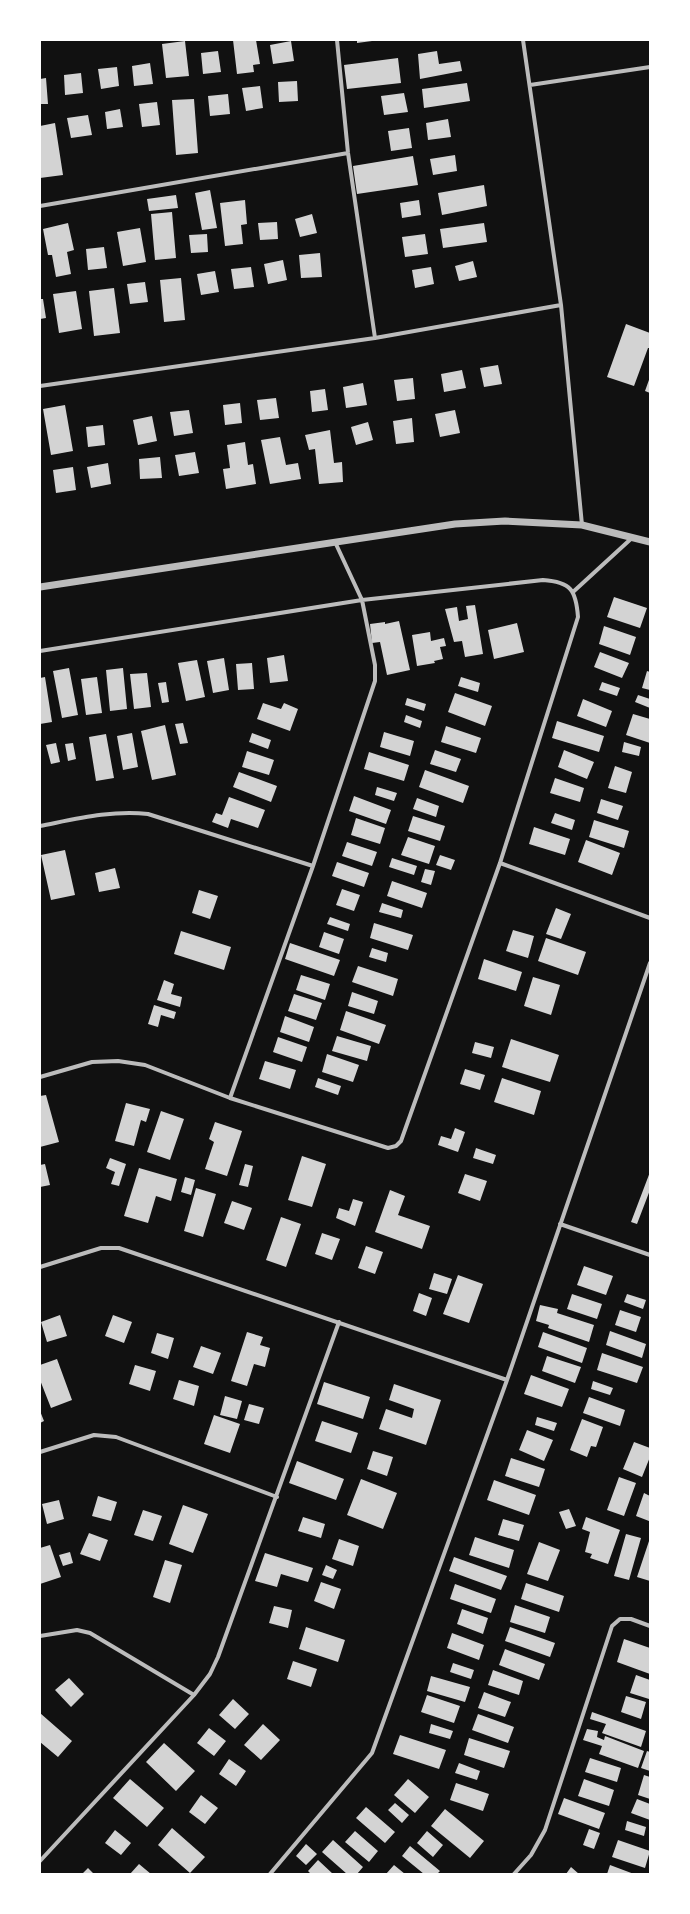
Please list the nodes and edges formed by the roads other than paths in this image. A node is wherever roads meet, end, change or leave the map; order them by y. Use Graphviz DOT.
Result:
graph roads {
  1 [pos="337,40"];
  2 [pos="523,40"];
  3 [pos="650,67"];
  4 [pos="530,85"];
  5 [pos="348,153"];
  6 [pos="40,206"];
  7 [pos="561,305"];
  8 [pos="375,338"];
  9 [pos="40,386"];
  10 [pos="582,525"];
  11 [pos="633,536"];
  12 [pos="334,542"];
  13 [pos="650,542"];
  14 [pos="40,587"];
  15 [pos="573,592"];
  16 [pos="362,600"];
  17 [pos="40,651"];
  18 [pos="40,826"];
  19 [pos="500,863"];
  20 [pos="313,866"];
  21 [pos="650,918"];
  22 [pos="650,963"];
  23 [pos="40,1077"];
  24 [pos="230,1098"];
  25 [pos="560,1224"];
  26 [pos="650,1255"];
  27 [pos="40,1267"];
  28 [pos="339,1322"];
  29 [pos="506,1380"];
  30 [pos="40,1452"];
  31 [pos="277,1497"];
  32 [pos="650,1626"];
  33 [pos="40,1636"];
  34 [pos="194,1695"];
  35 [pos="40,1861"];
  36 [pos="270,1874"];
  37 [pos="514,1874"];
  1 -- 5 [label="street"];
  2 -- 4 [label="street"];
  3 -- 4 [label="street"];
  4 -- 7 [label="street"];
  5 -- 6 [label="street"];
  5 -- 8 [label="street"];
  7 -- 8 [label="street"];
  7 -- 10 [label="street"];
  8 -- 9 [label="street"];
  10 -- 11 [label="street"];
  10 -- 12 [label="street"];
  11 -- 13 [label="street"];
  11 -- 15 [label="street"];
  12 -- 14 [label="street"];
  12 -- 16 [label="street"];
  15 -- 16 [label="street"];
  15 -- 19 [label="street"];
  16 -- 17 [label="street"];
  16 -- 20 [label="street"];
  18 -- 20 [label="street"];
  19 -- 21 [label="street"];
  19 -- 24 [label="street"];
  20 -- 24 [label="street"];
  22 -- 25 [label="street"];
  23 -- 24 [label="street"];
  25 -- 26 [label="street"];
  25 -- 29 [label="street"];
  27 -- 28 [label="street"];
  28 -- 29 [label="street"];
  28 -- 31 [label="street"];
  29 -- 36 [label="street"];
  30 -- 31 [label="street"];
  31 -- 34 [label="street"];
  32 -- 37 [label="street"];
  33 -- 34 [label="street"];
  34 -- 35 [label="street"];
}
